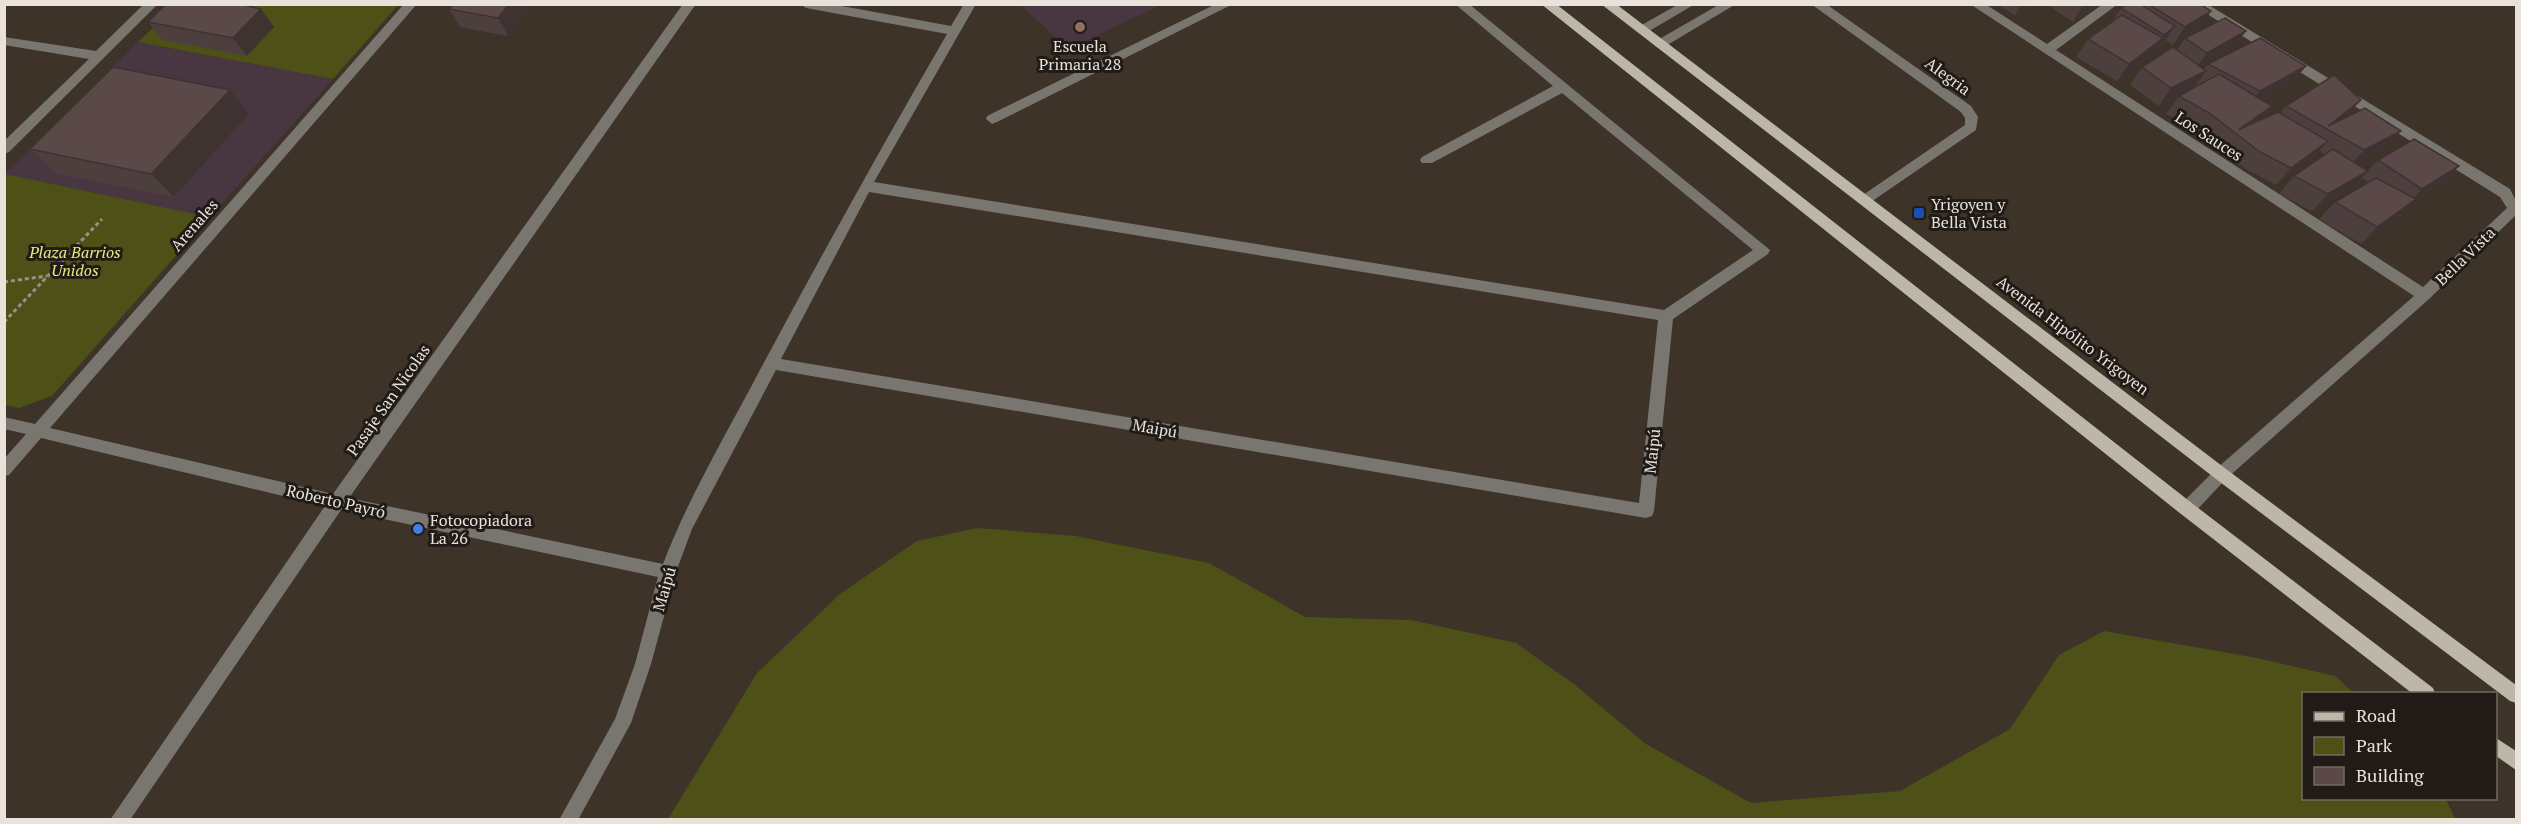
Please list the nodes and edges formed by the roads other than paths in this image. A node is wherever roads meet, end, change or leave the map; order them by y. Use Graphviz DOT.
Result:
graph roads {
  1 [pos="152,4"];
  2 [pos="411,4"];
  3 [pos="690,4"];
  4 [pos="806,4"];
  5 [pos="970,4"];
  6 [pos="1227,4"];
  7 [pos="1461,4"];
  8 [pos="1547,4"];
  9 [pos="1607,4"];
  10 [pos="1689,4"];
  11 [pos="1730,4"];
  12 [pos="1817,4"];
  13 [pos="1976,4"];
  14 [pos="2112,4"];
  15 [pos="2197,4"];
  16 [pos="1641,30"];
  17 [pos="954,31"];
  18 [pos="4,41"];
  19 [pos="1660,44"];
  20 [pos="2047,50"];
  21 [pos="100,56"];
  22 [pos="1562,87"];
  23 [pos="992,119"];
  24 [pos="4,149"];
  25 [pos="1426,160"];
  26 [pos="865,186"];
  27 [pos="1864,201"];
  28 [pos="2424,295"];
  29 [pos="1666,316"];
  30 [pos="771,363"];
  31 [pos="4,423"];
  32 [pos="37,431"];
  33 [pos="4,470"];
  34 [pos="2221,474"];
  35 [pos="337,502"];
  36 [pos="2187,509"];
  37 [pos="668,572"];
  38 [pos="2426,692"];
  39 [pos="2517,695"];
  40 [pos="2497,747"];
  41 [pos="2517,762"];
  42 [pos="119,819"];
  43 [pos="568,819"];
  1 -- 21 [label="street"];
  2 -- 32 [label="street, Arenales"];
  3 -- 35 [label="street, Pasaje San Nicolas"];
  4 -- 17 [label="street"];
  5 -- 17 [label="street, Maipú"];
  6 -- 23 [label="street"];
  7 -- 22 [label="street"];
  8 -- 36 [label="main road"];
  9 -- 16 [label="main road, Avenida Hipólito Yrigoyen"];
  10 -- 16 [label="street"];
  11 -- 19 [label="street"];
  12 -- 27 [label="street, Alegria"];
  13 -- 20 [label="street, Los Sauces"];
  14 -- 20 [label="street"];
  15 -- 28 [label="street, Bella Vista"];
  16 -- 19 [label="main road, Avenida Hipólito Yrigoyen"];
  17 -- 26 [label="street, Maipú"];
  18 -- 21 [label="street"];
  19 -- 27 [label="main road, Avenida Hipólito Yrigoyen"];
  20 -- 28 [label="street, Los Sauces"];
  21 -- 24 [label="street"];
  22 -- 25 [label="street"];
  22 -- 29 [label="street"];
  26 -- 29 [label="street"];
  26 -- 30 [label="street, Maipú"];
  27 -- 34 [label="main road, Avenida Hipólito Yrigoyen"];
  28 -- 34 [label="street, Bella Vista"];
  29 -- 30 [label="street, Maipú"];
  30 -- 37 [label="street, Maipú"];
  31 -- 32 [label="street, Roberto Payró"];
  32 -- 33 [label="street, Arenales"];
  32 -- 35 [label="street, Roberto Payró"];
  34 -- 36 [label="street, Bella Vista"];
  34 -- 39 [label="main road, Avenida Hipólito Yrigoyen"];
  35 -- 37 [label="street, Roberto Payró"];
  35 -- 42 [label="street, Pasaje San Nicolas"];
  36 -- 38 [label="main road"];
  37 -- 43 [label="street, Maipú"];
  40 -- 41 [label="main road"];
}
